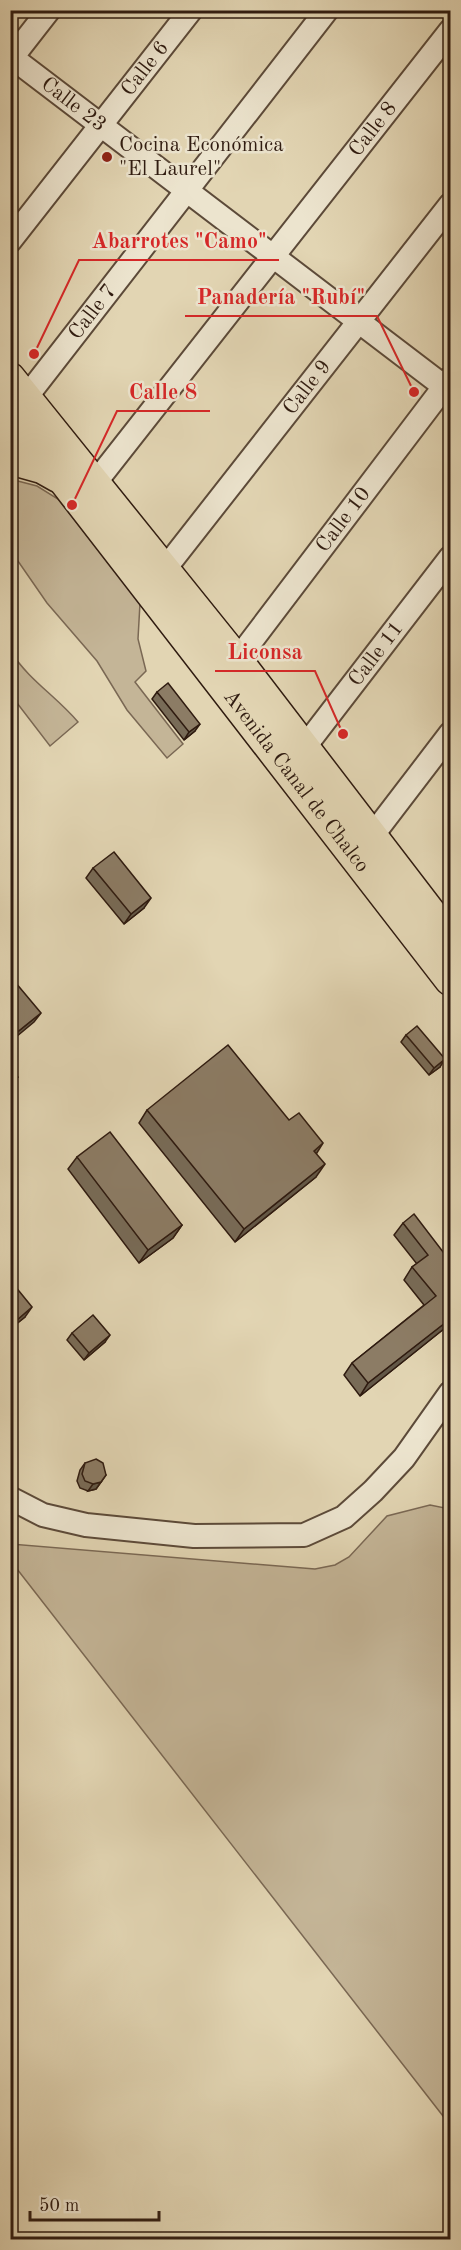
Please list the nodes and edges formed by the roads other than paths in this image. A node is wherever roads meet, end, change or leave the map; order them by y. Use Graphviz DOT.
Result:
graph roads {
  1 [pos="48,10"];
  2 [pos="191,10"];
  3 [pos="327,10"];
  4 [pos="450,31"];
  5 [pos="11,58"];
  6 [pos="103,126"];
  7 [pos="188,191"];
  8 [pos="450,205"];
  9 [pos="10,242"];
  10 [pos="274,256"];
  11 [pos="360,322"];
  12 [pos="449,385"];
  13 [pos="14,404"];
  14 [pos="10,459"];
  15 [pos="59,477"];
  16 [pos="95,483"];
  17 [pos="450,558"];
  18 [pos="164,570"];
  19 [pos="237,660"];
  20 [pos="450,734"];
  21 [pos="303,749"];
  22 [pos="372,836"];
  23 [pos="447,924"];
  24 [pos="450,980"];
  25 [pos="450,1393"];
  26 [pos="10,1498"];
  1 -- 5 [label="street"];
  2 -- 6 [label="street, Calle 6"];
  3 -- 7 [label="street, Calle 7"];
  4 -- 10 [label="street, Calle 8"];
  5 -- 6 [label="street, Calle 23"];
  6 -- 7 [label="street, Calle 23"];
  6 -- 9 [label="street, Calle 6"];
  7 -- 10 [label="street, Calle 23"];
  7 -- 13 [label="street, Calle 7"];
  8 -- 11 [label="street, Calle 9"];
  10 -- 11 [label="street, Calle 23"];
  10 -- 16 [label="street, Calle 8"];
  11 -- 12 [label="street, Calle 23"];
  11 -- 18 [label="street, Calle 9"];
  12 -- 19 [label="street, Calle 10"];
  13 -- 15 [label="main road, Avenida Canal de Chalco"];
  13 -- 16 [label="main road, Avenida Canal de Chalco"];
  14 -- 15 [label="main road"];
  15 -- 24 [label="main road, Avenida Canal de Chalco"];
  16 -- 18 [label="main road, Avenida Canal de Chalco"];
  17 -- 21 [label="street, Calle 11"];
  18 -- 19 [label="main road, Avenida Canal de Chalco"];
  19 -- 21 [label="main road, Avenida Canal de Chalco"];
  20 -- 22 [label="street"];
  21 -- 22 [label="main road, Avenida Canal de Chalco"];
  22 -- 23 [label="main road, Avenida Canal de Chalco"];
  25 -- 26 [label="street"];
}
